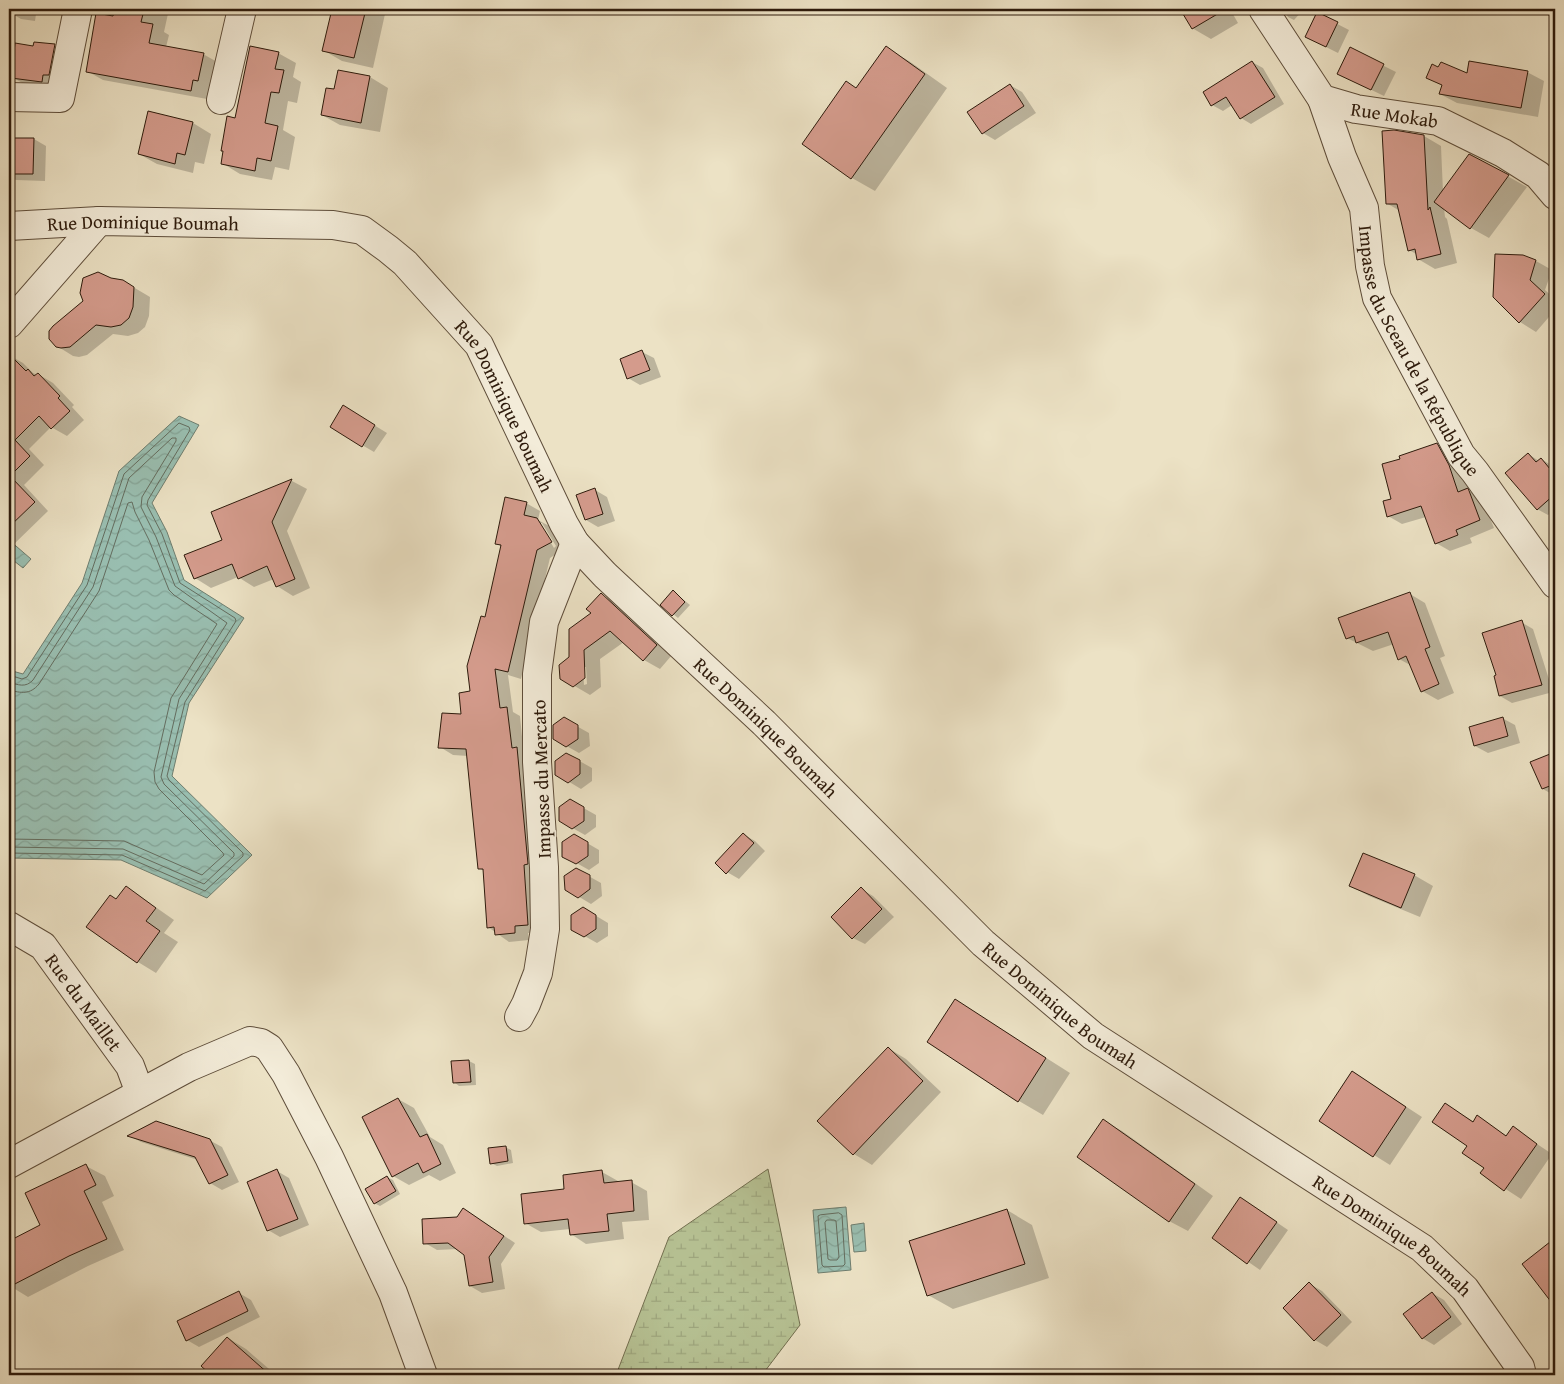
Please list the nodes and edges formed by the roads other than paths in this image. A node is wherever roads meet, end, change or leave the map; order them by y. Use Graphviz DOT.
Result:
graph roads {
  1 [pos="78,9"];
  2 [pos="242,9"];
  3 [pos="1263,9"];
  4 [pos="9,97"];
  5 [pos="1322,99"];
  6 [pos="221,100"];
  7 [pos="1555,195"];
  8 [pos="99,221"];
  9 [pos="9,226"];
  10 [pos="9,324"];
  11 [pos="575,543"];
  12 [pos="1555,584"];
  13 [pos="9,926"];
  14 [pos="519,1017"];
  15 [pos="140,1093"];
  16 [pos="9,1164"];
  17 [pos="423,1375"];
  18 [pos="1522,1375"];
  1 -- 4 [label="street"];
  2 -- 6 [label="street"];
  3 -- 5 [label="street"];
  5 -- 7 [label="street, Rue Mokab"];
  5 -- 12 [label="street, Impasse du Sceau de la République"];
  8 -- 9 [label="street, Rue Dominique Boumah"];
  8 -- 10 [label="street"];
  8 -- 11 [label="street, Rue Dominique Boumah"];
  11 -- 14 [label="street, Impasse du Mercato"];
  11 -- 18 [label="street, Rue Dominique Boumah"];
  13 -- 15 [label="street, Rue du Maillet"];
  15 -- 16 [label="street"];
  15 -- 17 [label="street"];
}
